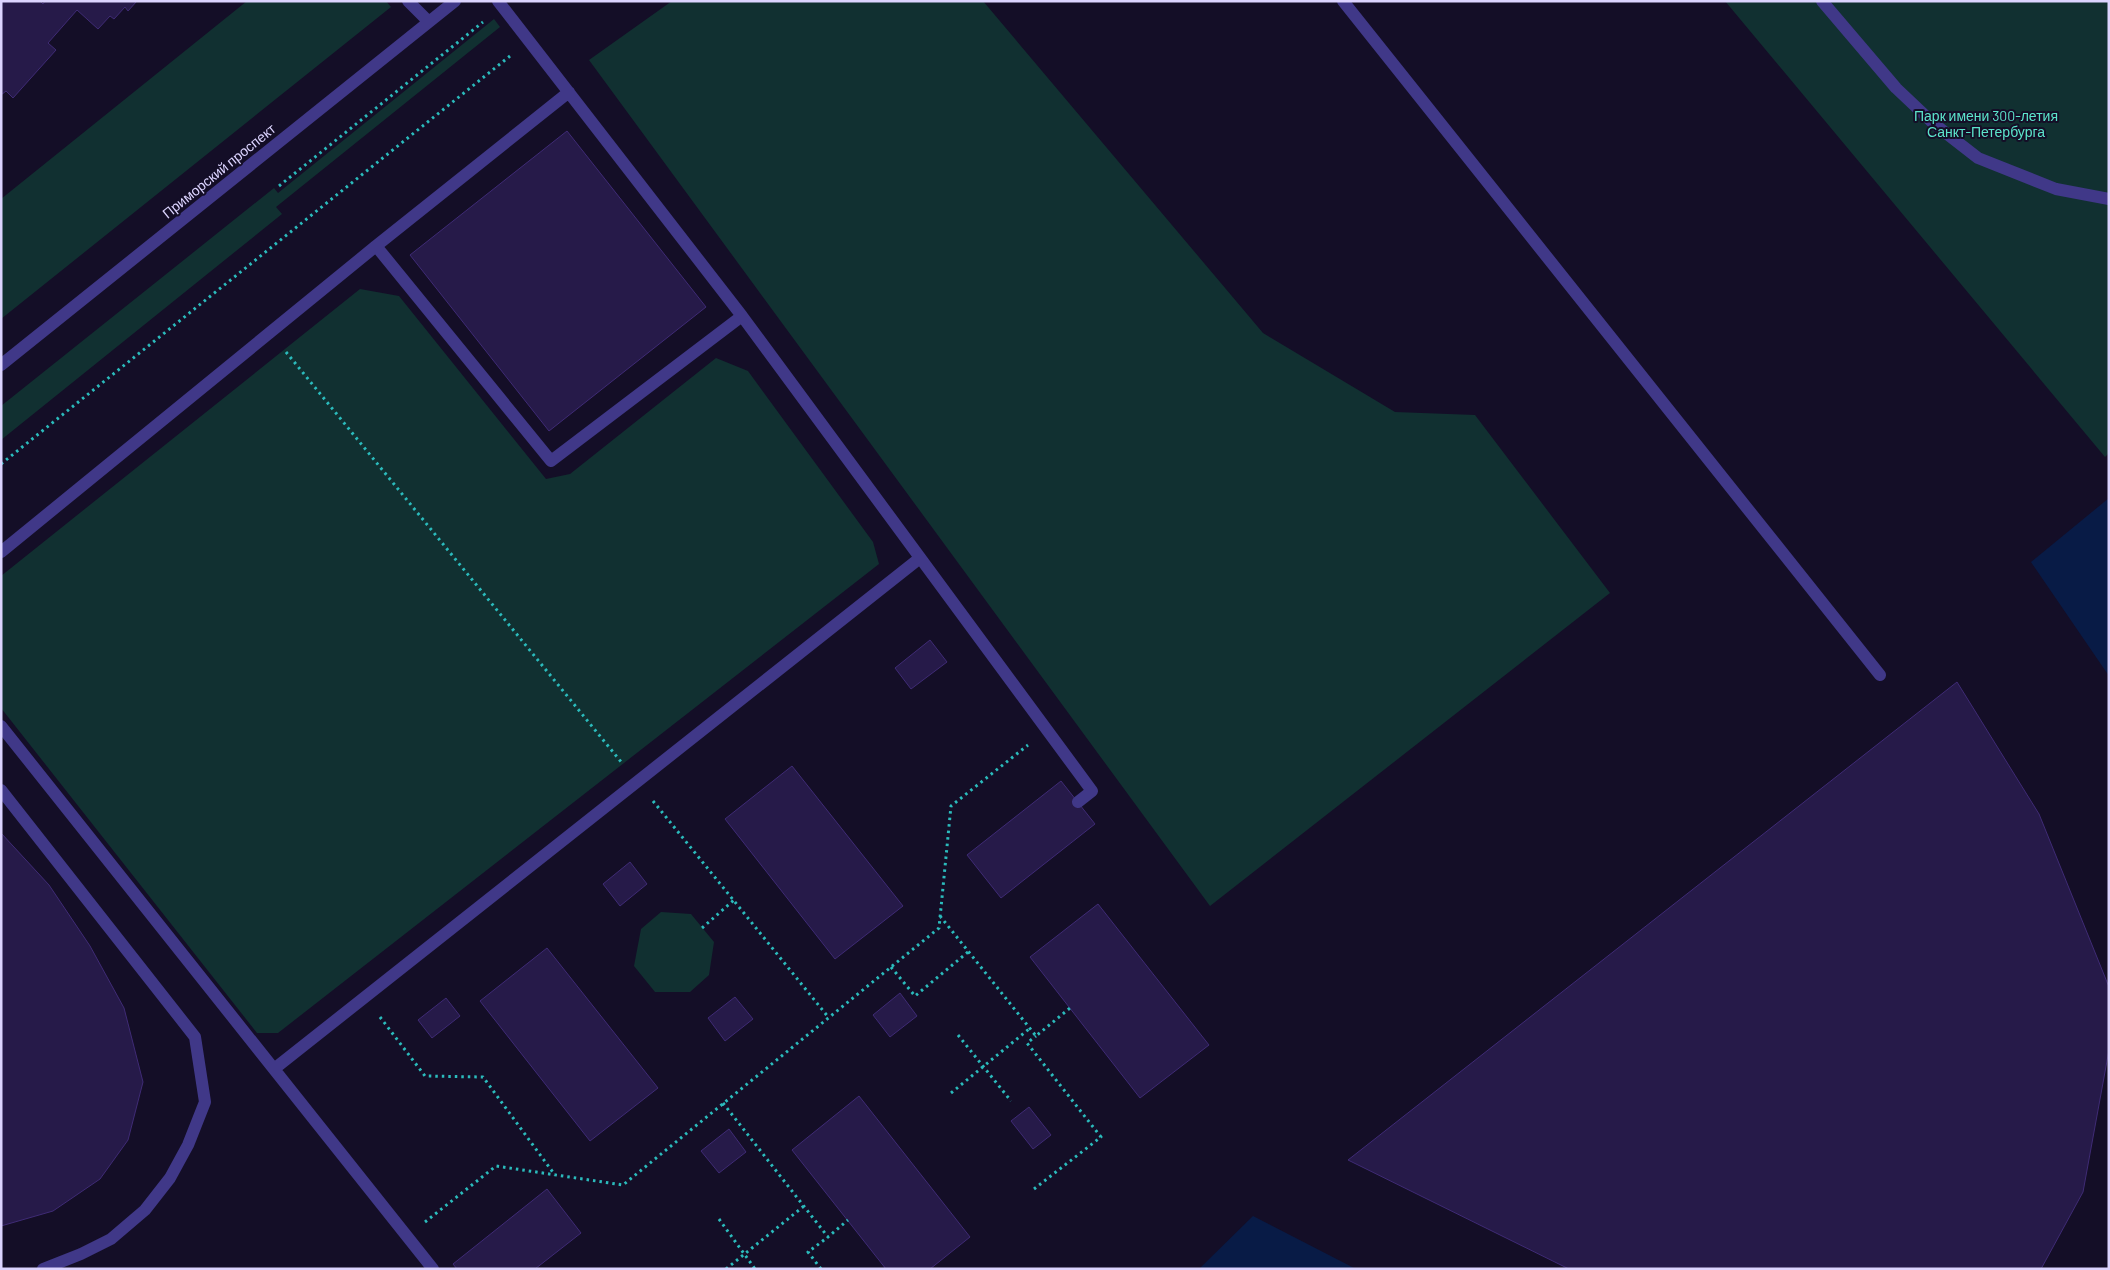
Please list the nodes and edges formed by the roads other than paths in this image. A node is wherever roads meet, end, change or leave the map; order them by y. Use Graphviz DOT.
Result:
graph roads {
  1 [pos="408,1"];
  2 [pos="455,1"];
  3 [pos="498,1"];
  4 [pos="1343,1"];
  5 [pos="1822,1"];
  6 [pos="429,22"];
  7 [pos="569,92"];
  8 [pos="2109,199"];
  9 [pos="376,246"];
  10 [pos="742,316"];
  11 [pos="1,365"];
  12 [pos="1,552"];
  13 [pos="920,558"];
  14 [pos="1880,675"];
  15 [pos="1,726"];
  16 [pos="1,790"];
  17 [pos="1078,802"];
  18 [pos="274,1068"];
  19 [pos="43,1269"];
  20 [pos="433,1269"];
  1 -- 6 [label="street"];
  2 -- 6 [label="street, Приморский проспект"];
  3 -- 7 [label="street"];
  4 -- 14 [label="street"];
  5 -- 8 [label="street"];
  6 -- 11 [label="street, Приморский проспект"];
  7 -- 9 [label="street"];
  7 -- 10 [label="street"];
  9 -- 10 [label="street"];
  9 -- 12 [label="street"];
  10 -- 13 [label="street"];
  13 -- 17 [label="street"];
  13 -- 18 [label="street"];
  15 -- 18 [label="street"];
  16 -- 19 [label="street"];
  18 -- 20 [label="street"];
}
